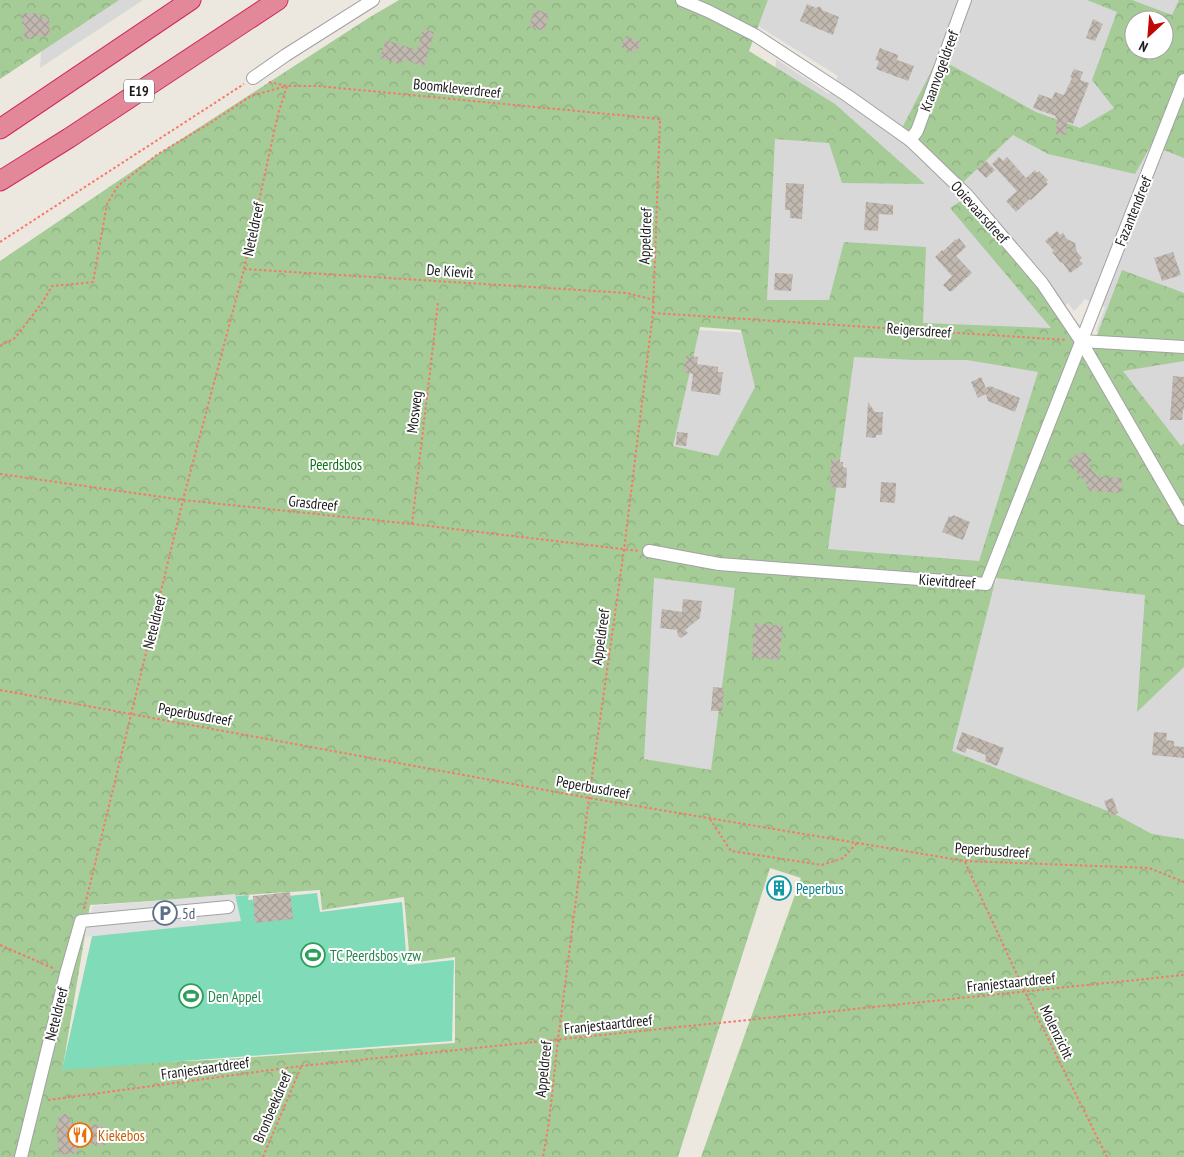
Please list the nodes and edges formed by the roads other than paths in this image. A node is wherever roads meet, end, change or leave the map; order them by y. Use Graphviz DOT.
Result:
graph roads {
  1 [pos="191,0"];
  2 [pos="278,0"];
  3 [pos="373,0"];
  4 [pos="682,0"];
  5 [pos="965,0"];
  6 [pos="253,78"];
  7 [pos="1184,80"];
  8 [pos="0,129"];
  9 [pos="910,140"];
  10 [pos="0,181"];
  11 [pos="1081,341"];
  12 [pos="1184,347"];
  13 [pos="1184,519"];
  14 [pos="649,551"];
  15 [pos="228,907"];
  16 [pos="21,1157"];
  1 -- 8 [label="highway"];
  2 -- 10 [label="highway, E19"];
  3 -- 6 [label="street"];
  4 -- 9 [label="street, Ooievaarsdreef"];
  5 -- 9 [label="street, Kraanvogeldreef"];
  7 -- 11 [label="street, Fazantendreef"];
  9 -- 11 [label="street, Ooievaarsdreef"];
  11 -- 12 [label="street"];
  11 -- 13 [label="street, Ooievaarsdreef"];
  11 -- 14 [label="street, Kievitdreef"];
  15 -- 16 [label="street, Neteldreef"];
}
